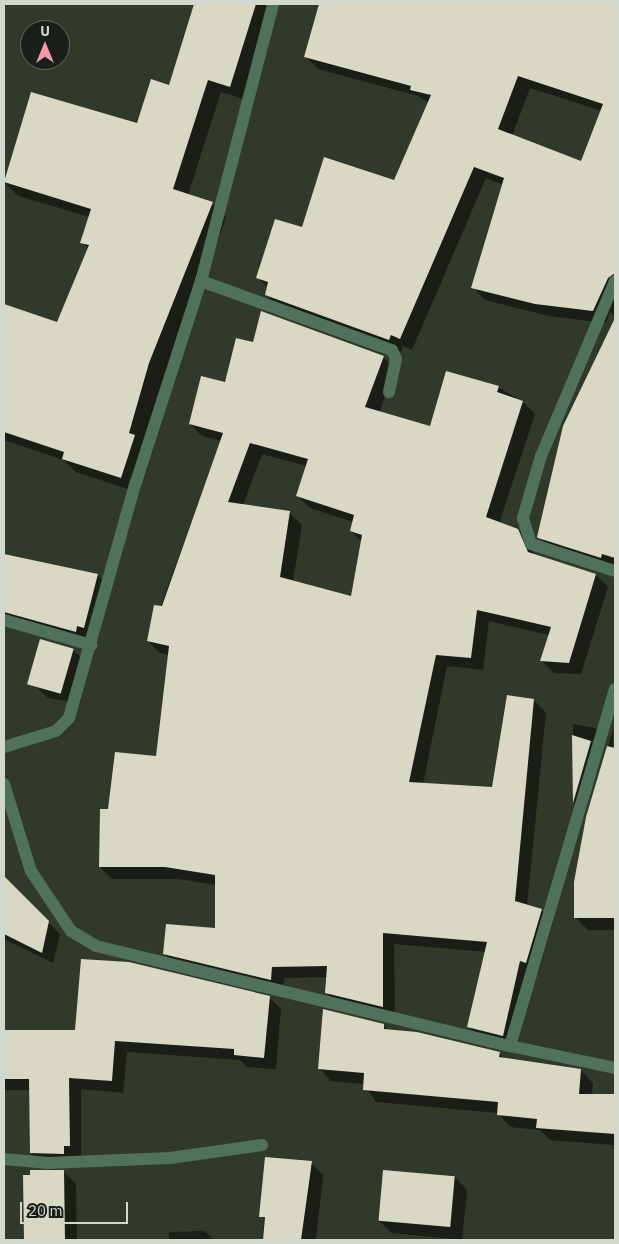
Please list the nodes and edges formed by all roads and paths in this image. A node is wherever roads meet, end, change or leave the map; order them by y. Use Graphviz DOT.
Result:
graph roads {
  1 [pos="273,4"];
  2 [pos="201,281"];
  3 [pos="615,281"];
  4 [pos="389,392"];
  5 [pos="615,571"];
  6 [pos="4,620"];
  7 [pos="91,645"];
  8 [pos="615,689"];
  9 [pos="4,748"];
  10 [pos="4,784"];
  11 [pos="510,1046"];
  12 [pos="615,1068"];
  13 [pos="262,1145"];
  14 [pos="4,1159"];
  1 -- 2 [label="street"];
  2 -- 4 [label="street"];
  2 -- 7 [label="street"];
  3 -- 5 [label="street"];
  6 -- 7 [label="street"];
  7 -- 9 [label="street"];
  8 -- 11 [label="street"];
  10 -- 11 [label="street"];
  11 -- 12 [label="street"];
  13 -- 14 [label="street"];
}
